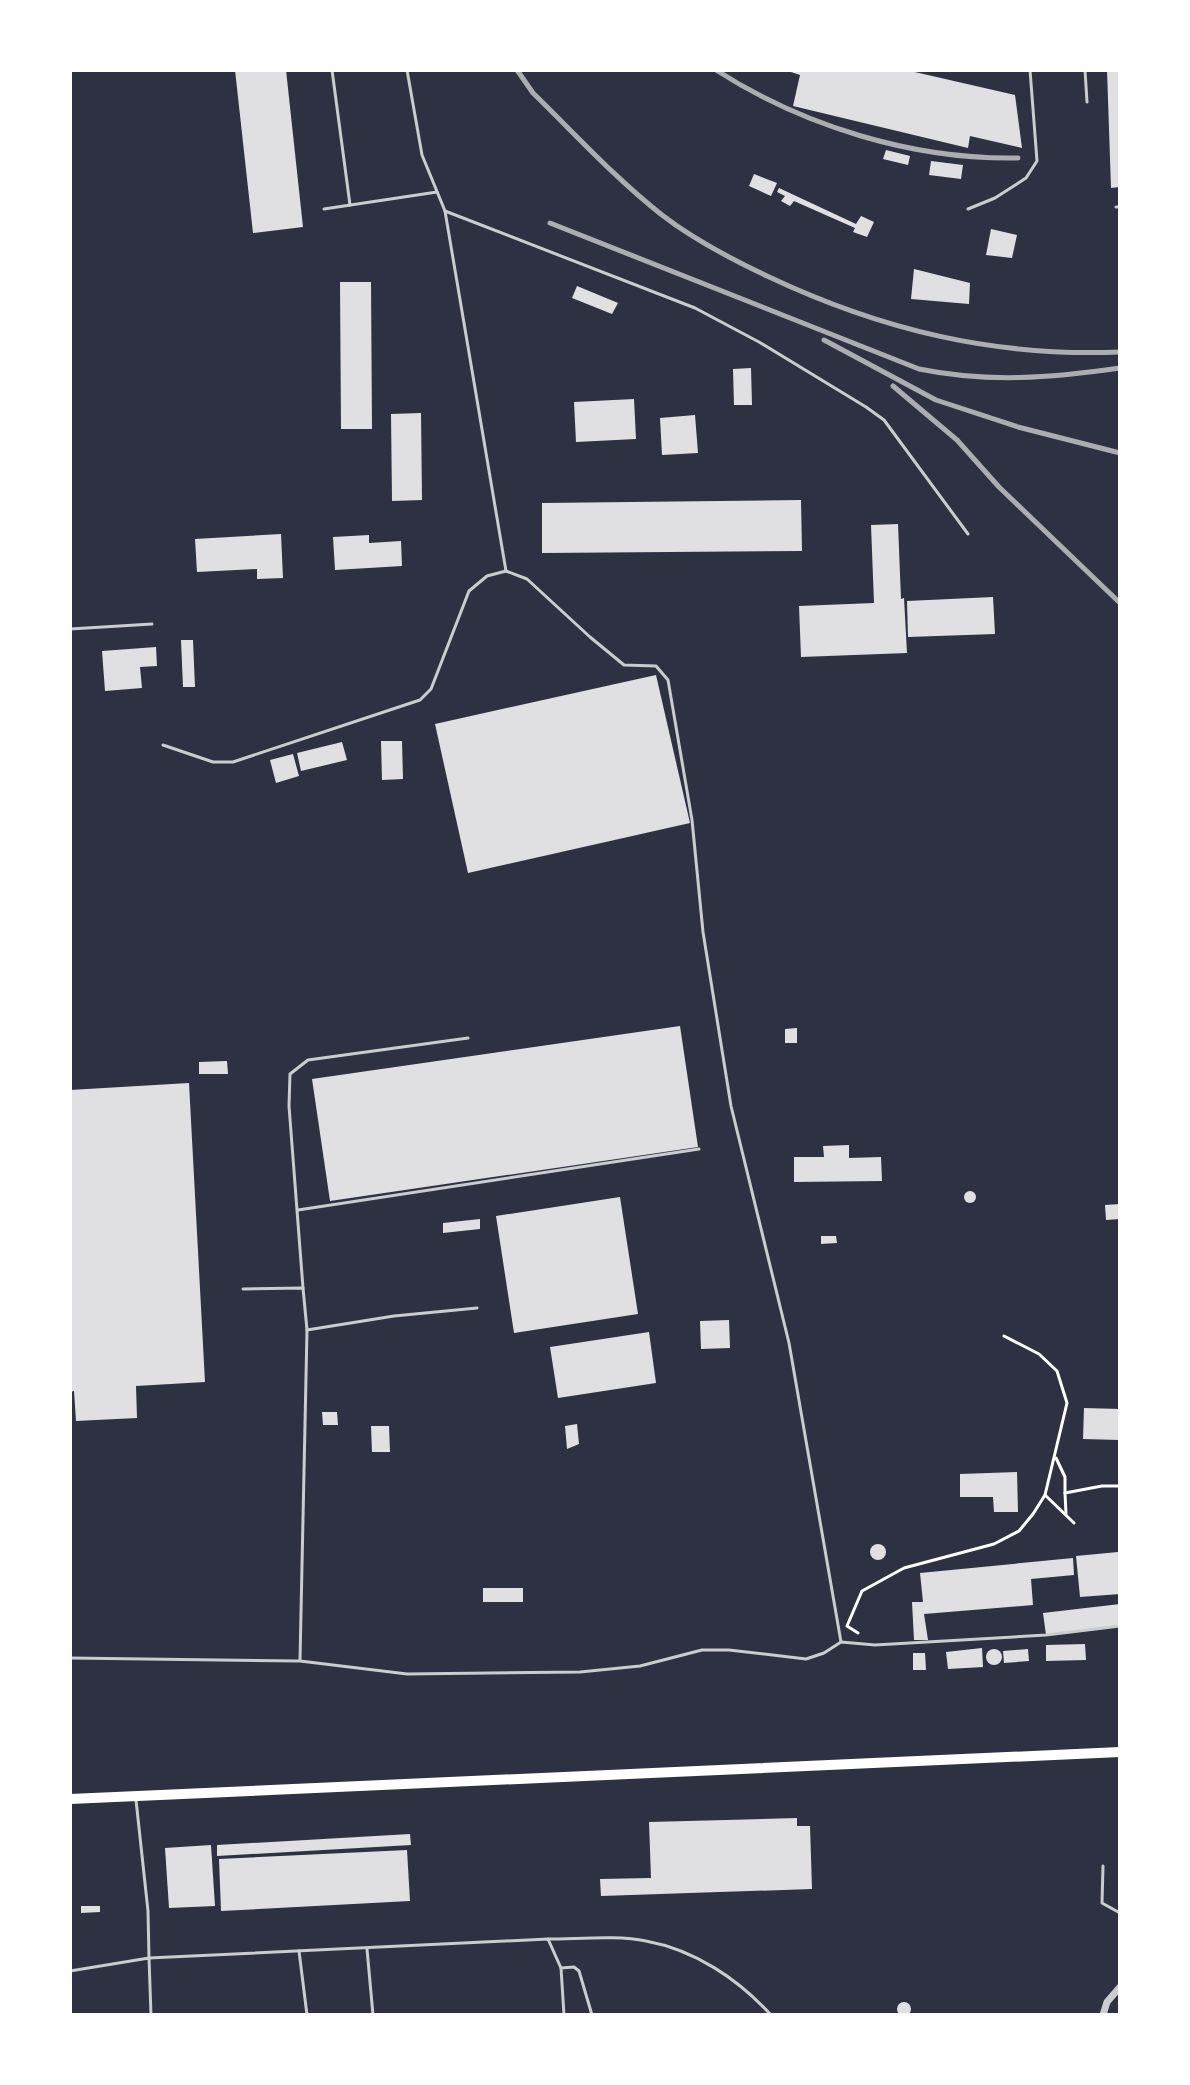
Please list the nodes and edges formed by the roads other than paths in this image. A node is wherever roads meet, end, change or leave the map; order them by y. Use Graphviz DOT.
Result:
graph roads {
  1 [pos="332,70"];
  2 [pos="407,70"];
  3 [pos="1030,70"];
  4 [pos="1085,70"];
  5 [pos="1087,102"];
  6 [pos="437,192"];
  7 [pos="350,205"];
  8 [pos="324,209"];
  9 [pos="968,209"];
  10 [pos="445,211"];
  11 [pos="968,534"];
  12 [pos="506,571"];
  13 [pos="152,624"];
  14 [pos="70,629"];
  15 [pos="163,745"];
  16 [pos="468,1038"];
  17 [pos="699,1149"];
  18 [pos="298,1210"];
  19 [pos="303,1288"];
  20 [pos="243,1289"];
  21 [pos="477,1308"];
  22 [pos="307,1330"];
  23 [pos="1120,1626"];
  24 [pos="841,1642"];
  25 [pos="70,1658"];
  26 [pos="300,1661"];
  27 [pos="1120,1752"];
  28 [pos="136,1796"];
  29 [pos="70,1799"];
  30 [pos="1103,1866"];
  31 [pos="1120,1913"];
  32 [pos="548,1939"];
  33 [pos="367,1949"];
  34 [pos="299,1950"];
  35 [pos="149,1958"];
  36 [pos="561,1968"];
  37 [pos="70,1971"];
  38 [pos="1120,1987"];
  39 [pos="151,2015"];
  40 [pos="307,2015"];
  41 [pos="373,2015"];
  42 [pos="564,2015"];
  43 [pos="592,2015"];
  44 [pos="771,2015"];
  45 [pos="1103,2015"];
  1 -- 7 [label="lane"];
  2 -- 6 [label="lane"];
  3 -- 9 [label="lane"];
  4 -- 5 [label="lane"];
  6 -- 7 [label="lane"];
  6 -- 10 [label="lane"];
  7 -- 8 [label="lane"];
  10 -- 11 [label="lane"];
  10 -- 12 [label="lane"];
  12 -- 15 [label="lane"];
  12 -- 24 [label="lane"];
  13 -- 14 [label="lane"];
  16 -- 18 [label="lane"];
  17 -- 18 [label="lane"];
  18 -- 19 [label="lane"];
  19 -- 20 [label="lane"];
  19 -- 22 [label="lane"];
  21 -- 22 [label="lane"];
  22 -- 26 [label="lane"];
  23 -- 24 [label="lane"];
  24 -- 26 [label="lane"];
  25 -- 26 [label="lane"];
  27 -- 28 [label="main road"];
  28 -- 29 [label="main road"];
  28 -- 35 [label="lane"];
  30 -- 31 [label="lane"];
  32 -- 33 [label="lane"];
  32 -- 36 [label="lane"];
  32 -- 44 [label="lane"];
  33 -- 34 [label="lane"];
  33 -- 41 [label="lane"];
  34 -- 35 [label="lane"];
  34 -- 40 [label="lane"];
  35 -- 37 [label="lane"];
  35 -- 39 [label="lane"];
  36 -- 42 [label="lane"];
  36 -- 43 [label="lane"];
  38 -- 45 [label="street"];
}
